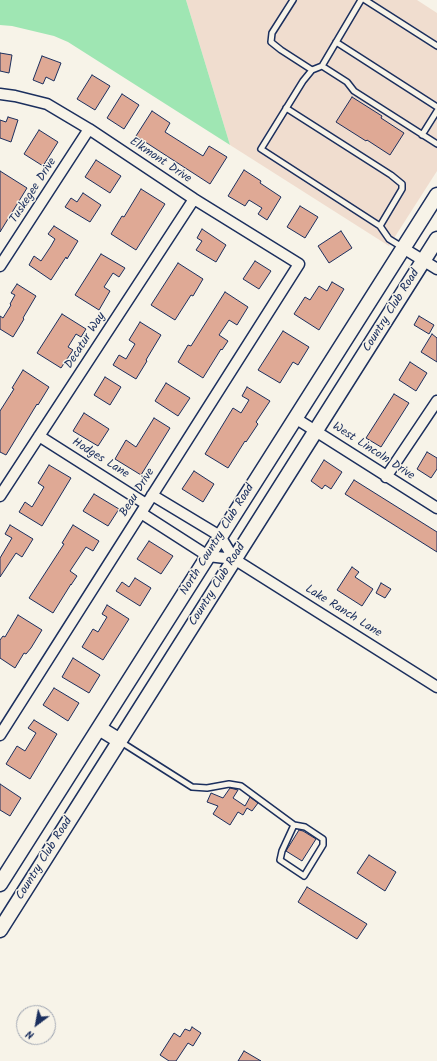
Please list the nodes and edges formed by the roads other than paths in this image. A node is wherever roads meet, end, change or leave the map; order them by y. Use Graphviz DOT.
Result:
graph roads {
  1 [pos="293,0"];
  2 [pos="361,0"];
  3 [pos="365,0"];
  4 [pos="336,42"];
  5 [pos="437,46"];
  6 [pos="322,66"];
  7 [pos="312,70"];
  8 [pos="0,94"];
  9 [pos="437,107"];
  10 [pos="286,108"];
  11 [pos="437,111"];
  12 [pos="89,129"];
  13 [pos="422,135"];
  14 [pos="437,144"];
  15 [pos="437,195"];
  16 [pos="194,199"];
  17 [pos="380,226"];
  18 [pos="437,239"];
  19 [pos="403,248"];
  20 [pos="423,260"];
  21 [pos="299,264"];
  22 [pos="0,266"];
  23 [pos="437,269"];
  24 [pos="437,401"];
  25 [pos="295,418"];
  26 [pos="316,431"];
  27 [pos="39,436"];
  28 [pos="386,477"];
  29 [pos="152,495"];
  30 [pos="0,496"];
  31 [pos="437,508"];
  32 [pos="144,509"];
  33 [pos="220,536"];
  34 [pos="208,556"];
  35 [pos="234,559"];
  36 [pos="437,687"];
  37 [pos="99,728"];
  38 [pos="0,735"];
  39 [pos="120,742"];
  40 [pos="294,825"];
  41 [pos="0,884"];
  42 [pos="0,930"];
  1 -- 7 [label="lane"];
  2 -- 4 [label="lane"];
  3 -- 5 [label="lane"];
  4 -- 6 [label="lane"];
  4 -- 9 [label="lane"];
  6 -- 7 [label="lane"];
  6 -- 13 [label="lane"];
  7 -- 10 [label="lane"];
  8 -- 12 [label="street, Elkmont Drive"];
  10 -- 17 [label="lane"];
  10 -- 17 [label="lane"];
  11 -- 13 [label="lane"];
  12 -- 16 [label="street, Elkmont Drive"];
  12 -- 22 [label="street, Tuskegee Drive"];
  13 -- 14 [label="lane"];
  15 -- 19 [label="main road, North Country Club Road"];
  16 -- 21 [label="street, Elkmont Drive"];
  16 -- 27 [label="street, Decatur Way"];
  17 -- 19 [label="lane"];
  18 -- 20 [label="main road, Country Club Road"];
  19 -- 20 [label="street"];
  19 -- 25 [label="main road, North Country Club Road"];
  20 -- 23 [label="street"];
  20 -- 26 [label="main road, Country Club Road"];
  21 -- 29 [label="street, Beau Drive"];
  24 -- 28 [label="street"];
  25 -- 26 [label="street, West Lincoln Drive"];
  25 -- 33 [label="main road, North Country Club Road"];
  26 -- 28 [label="street, West Lincoln Drive"];
  26 -- 35 [label="main road, Country Club Road"];
  27 -- 30 [label="street, Decatur Way"];
  27 -- 32 [label="street, Hodges Lane"];
  28 -- 31 [label="street, West Lincoln Drive"];
  29 -- 32 [label="street, Beau Drive"];
  29 -- 33 [label="street"];
  32 -- 34 [label="street, Hodges Lane"];
  32 -- 38 [label="street, Beau Drive"];
  33 -- 34 [label="main road, North Country Club Road"];
  33 -- 35 [label="street"];
  34 -- 35 [label="street, Hodges Lane"];
  34 -- 37 [label="main road, North Country Club Road"];
  35 -- 36 [label="street, Lake Ranch Lane"];
  35 -- 39 [label="main road, Country Club Road"];
  37 -- 39 [label="main road"];
  37 -- 41 [label="main road, North Country Club Road"];
  39 -- 40 [label="lane"];
  39 -- 42 [label="main road, Country Club Road"];
  40 -- 40 [label="lane"];
}
